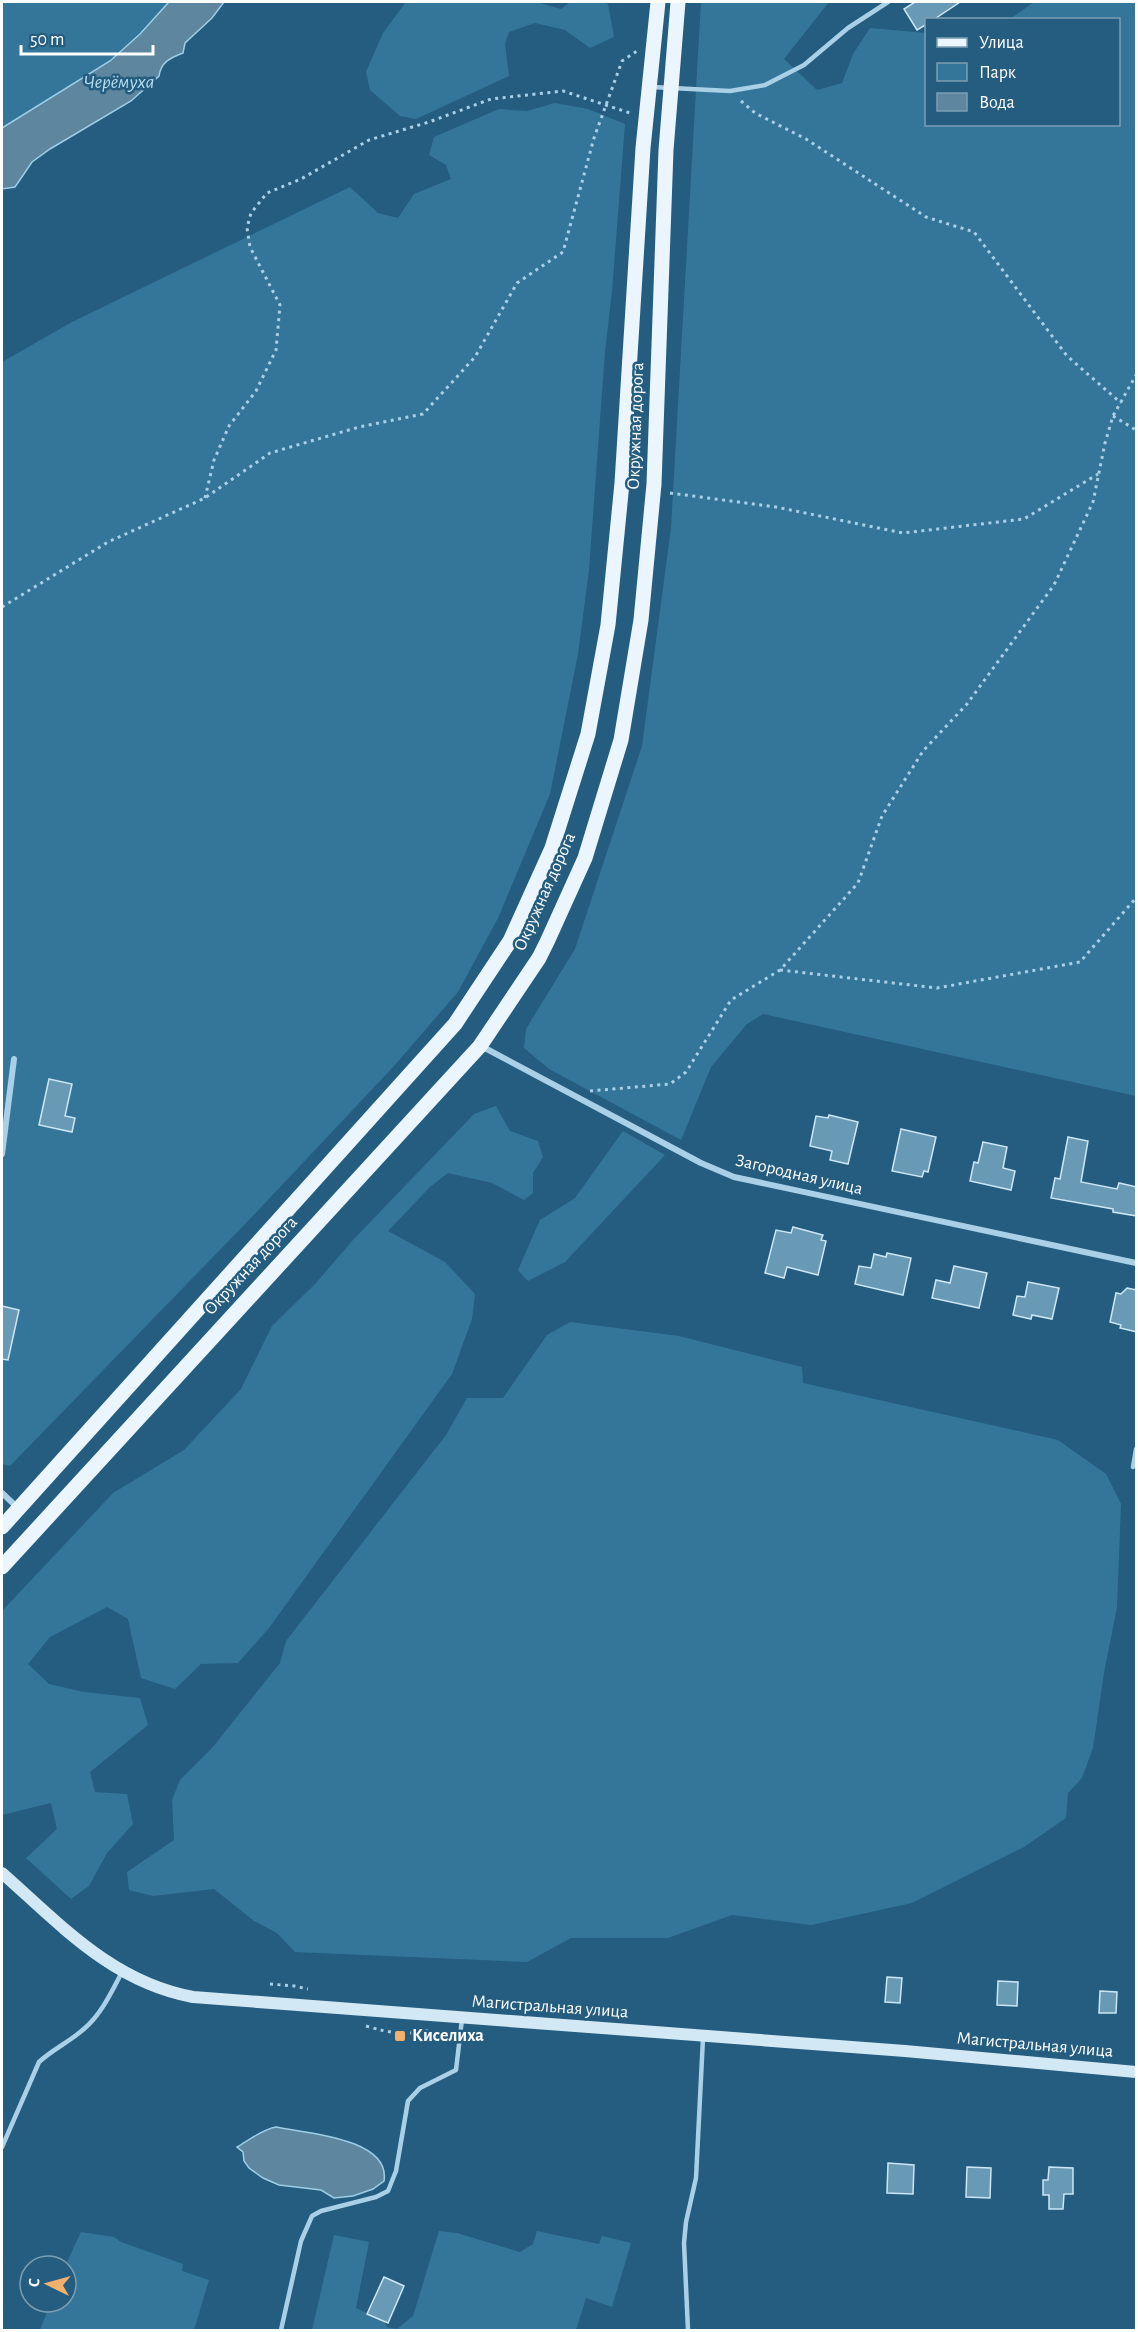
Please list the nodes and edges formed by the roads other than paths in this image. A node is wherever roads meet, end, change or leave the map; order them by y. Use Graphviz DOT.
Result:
graph roads {
  1 [pos="658,2"];
  2 [pos="678,2"];
  3 [pos="888,2"];
  4 [pos="650,87"];
  5 [pos="671,88"];
  6 [pos="480,1046"];
  7 [pos="14,1059"];
  8 [pos="2,1154"];
  9 [pos="1137,1263"];
  10 [pos="1137,1449"];
  11 [pos="1133,1467"];
  12 [pos="2,1493"];
  13 [pos="18,1508"];
  14 [pos="2,1527"];
  15 [pos="2,1567"];
  16 [pos="2,1873"];
  17 [pos="122,1972"];
  18 [pos="462,2018"];
  19 [pos="703,2036"];
  20 [pos="1137,2072"];
  21 [pos="2,2147"];
  22 [pos="281,2331"];
  23 [pos="688,2331"];
  1 -- 4 [label="main road, Окружная дорога"];
  2 -- 5 [label="main road, Окружная дорога"];
  3 -- 5 [label="lane"];
  4 -- 5 [label="lane"];
  4 -- 13 [label="main road, Окружная дорога"];
  5 -- 6 [label="main road, Окружная дорога"];
  6 -- 9 [label="street, Загородная улица"];
  6 -- 15 [label="main road, Окружная дорога"];
  7 -- 8 [label="street"];
  10 -- 11 [label="lane"];
  12 -- 13 [label="street"];
  13 -- 14 [label="main road, Окружная дорога"];
  16 -- 17 [label="main road, Магистральная улица"];
  17 -- 18 [label="main road, Магистральная улица"];
  17 -- 21 [label="lane"];
  18 -- 19 [label="main road, Магистральная улица"];
  18 -- 22 [label="lane"];
  19 -- 20 [label="main road, Магистральная улица"];
  19 -- 23 [label="lane"];
}
